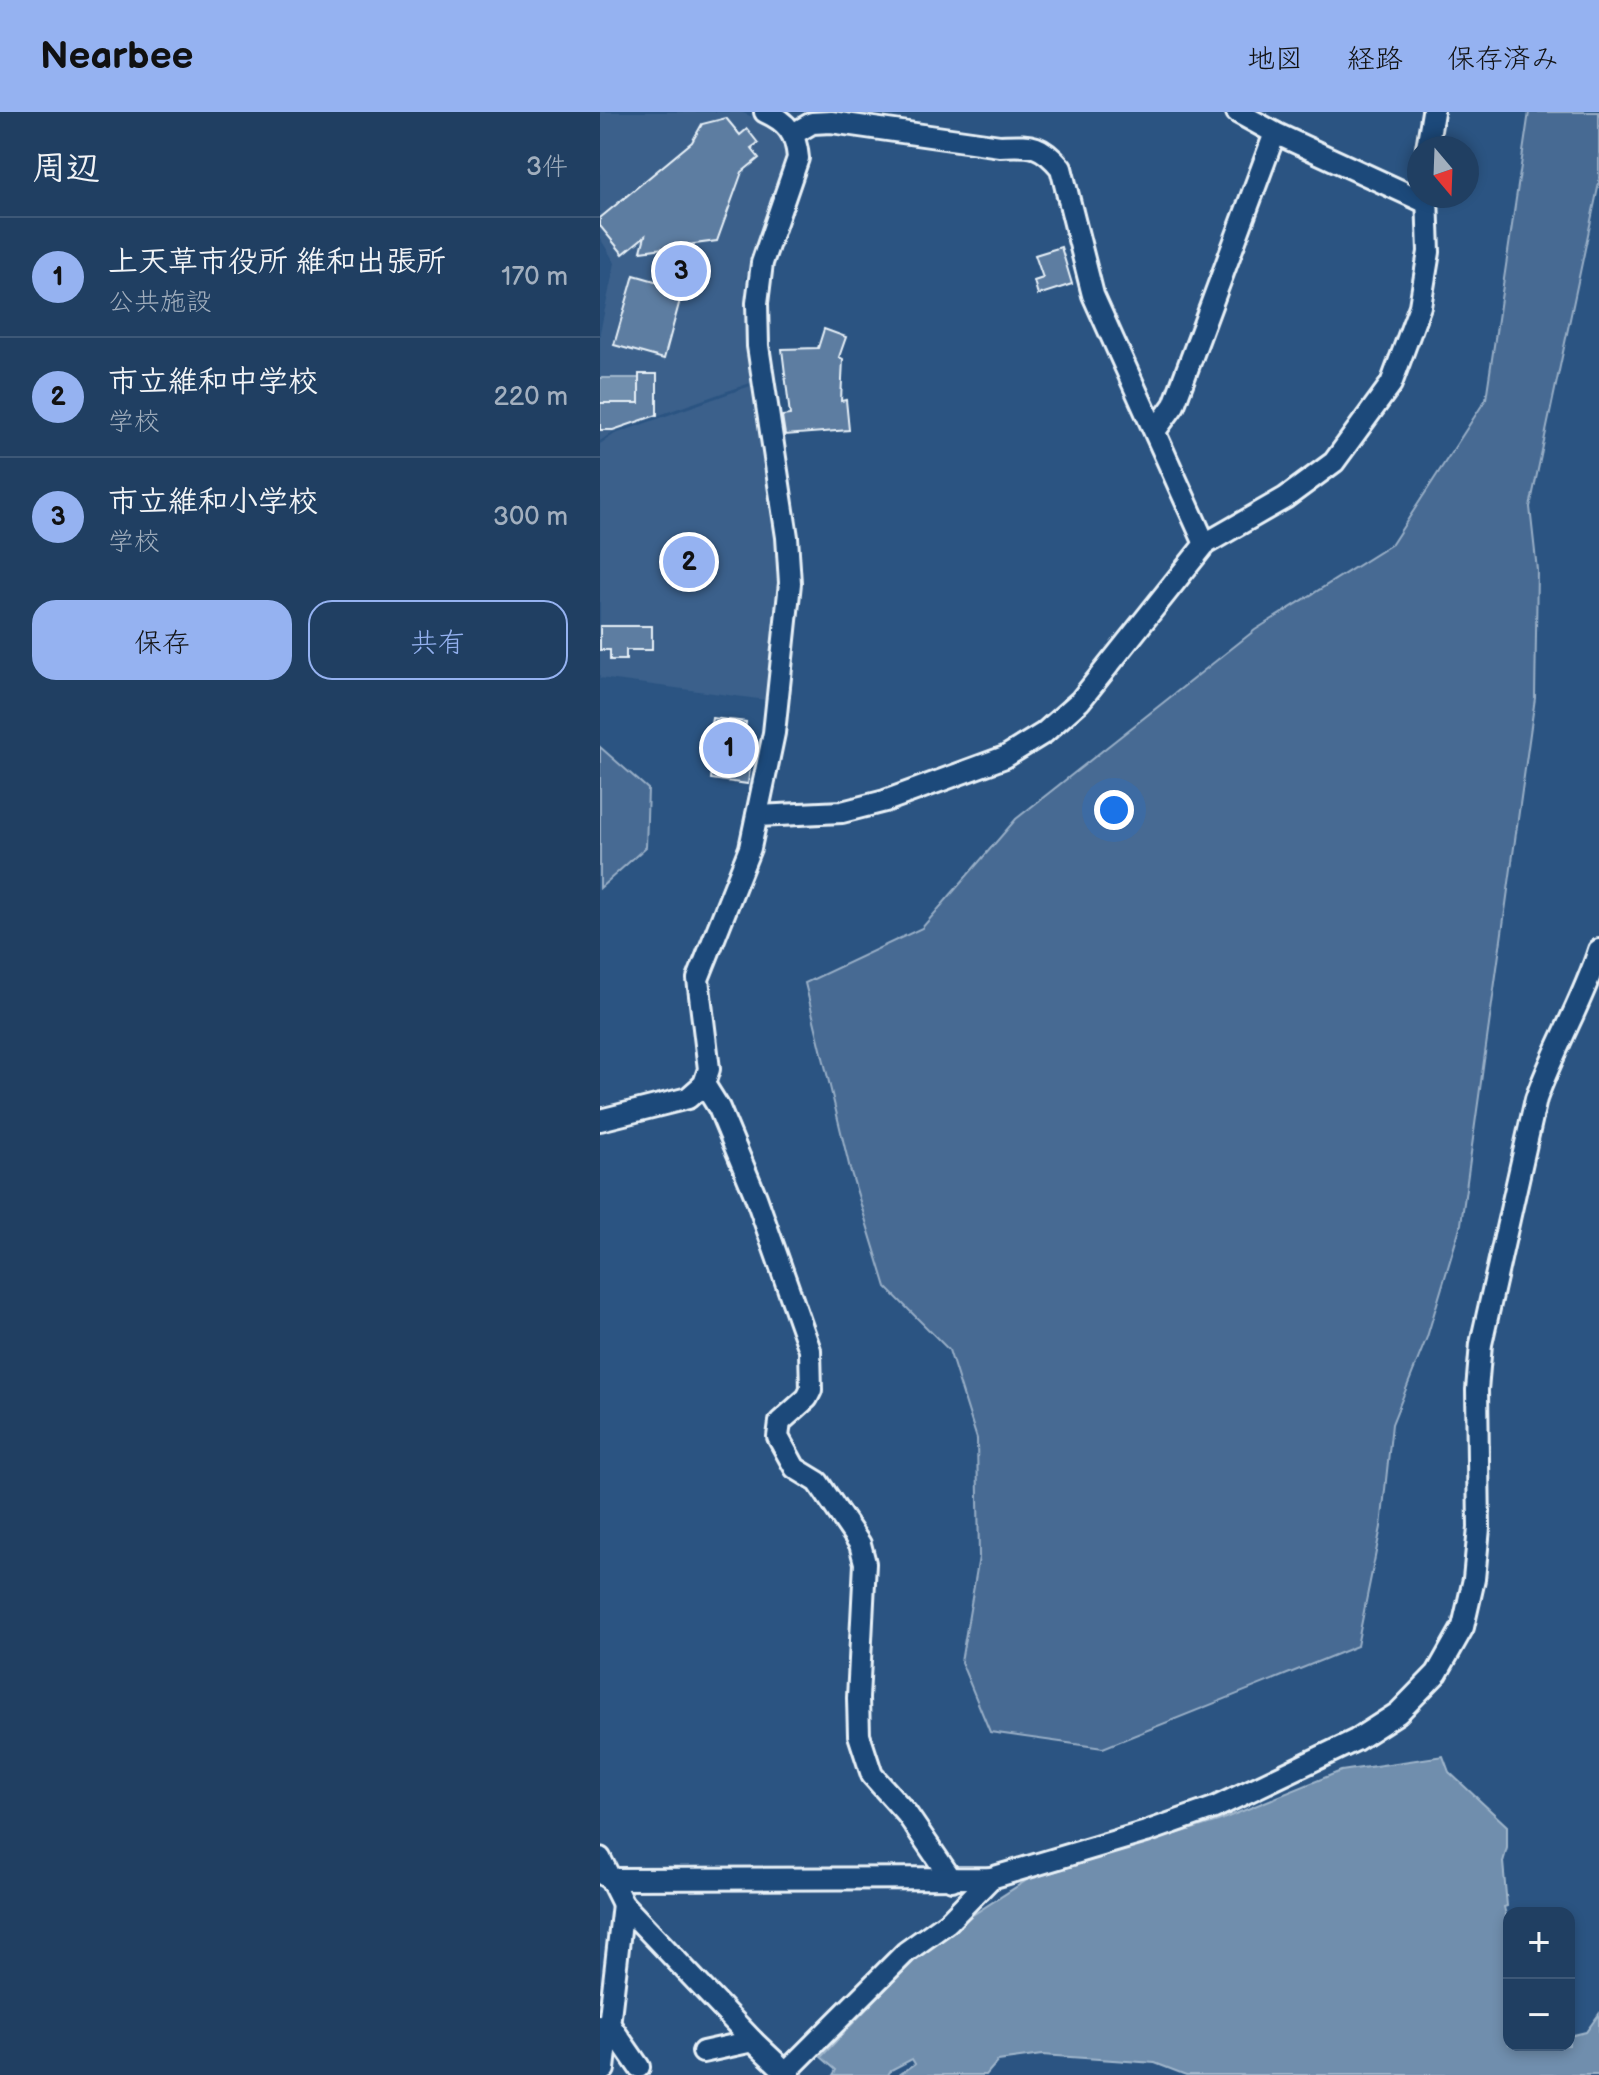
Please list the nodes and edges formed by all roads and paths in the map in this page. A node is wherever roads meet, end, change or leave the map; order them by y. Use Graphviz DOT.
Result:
graph roads {
  1 [pos="765,112"];
  2 [pos="1237,112"];
  3 [pos="1433,112"];
  4 [pos="1275,133"];
  5 [pos="793,134"];
  6 [pos="1429,136"];
  7 [pos="1407,191"];
  8 [pos="1427,208"];
  9 [pos="1155,431"];
  10 [pos="1205,544"];
  11 [pos="757,816"];
  12 [pos="1599,950"];
  13 [pos="704,1084"];
  14 [pos="600,1120"];
  15 [pos="600,1858"];
  16 [pos="606,1876"];
  17 [pos="991,1878"];
  18 [pos="952,1880"];
  19 [pos="623,1904"];
  20 [pos="605,2024"];
  21 [pos="753,2041"];
  22 [pos="703,2052"];
  23 [pos="639,2067"];
  24 [pos="600,2071"];
  25 [pos="786,2074"];
  1 -- 5 [label="street"];
  2 -- 4 [label="street"];
  3 -- 6 [label="street"];
  4 -- 7 [label="street"];
  4 -- 9 [label="street"];
  5 -- 9 [label="street"];
  5 -- 11 [label="street"];
  8 -- 10 [label="street"];
  9 -- 10 [label="street"];
  10 -- 11 [label="street"];
  11 -- 13 [label="street"];
  12 -- 17 [label="street"];
  13 -- 14 [label="street"];
  13 -- 18 [label="street"];
  15 -- 16 [label="street"];
  16 -- 18 [label="street"];
  16 -- 19 [label="street"];
  17 -- 18 [label="street"];
  17 -- 25 [label="street"];
  19 -- 20 [label="street"];
  19 -- 21 [label="street"];
  20 -- 23 [label="street"];
  20 -- 24 [label="street"];
  21 -- 22 [label="street"];
  21 -- 25 [label="street"];
}
